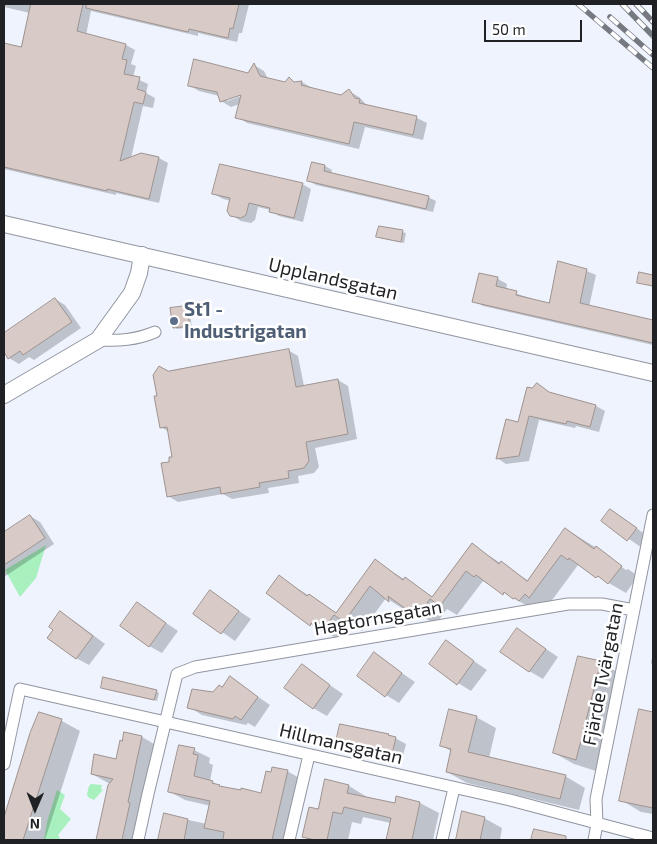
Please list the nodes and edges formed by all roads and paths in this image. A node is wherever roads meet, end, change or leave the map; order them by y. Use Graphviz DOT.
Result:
graph roads {
  1 [pos="4,224"];
  2 [pos="142,255"];
  3 [pos="155,332"];
  4 [pos="98,340"];
  5 [pos="653,373"];
  6 [pos="4,395"];
  7 [pos="653,516"];
  8 [pos="634,610"];
  9 [pos="166,723"];
  10 [pos="309,755"];
  11 [pos="4,764"];
  12 [pos="454,788"];
  13 [pos="597,824"];
  14 [pos="653,838"];
  15 [pos="138,840"];
  16 [pos="289,840"];
  17 [pos="442,840"];
  18 [pos="594,840"];
  1 -- 2 [label="main road, Upplandsgatan"];
  2 -- 4 [label="main road"];
  2 -- 5 [label="main road, Upplandsgatan"];
  3 -- 4 [label="street"];
  4 -- 6 [label="main road"];
  7 -- 8 [label="street, Fjärde Tvärgatan"];
  8 -- 9 [label="street, Hagtornsgatan"];
  8 -- 13 [label="street, Fjärde Tvärgatan"];
  9 -- 10 [label="street, Hillmansgatan"];
  9 -- 11 [label="street, Hillmansgatan"];
  9 -- 15 [label="street"];
  10 -- 12 [label="street, Hillmansgatan"];
  10 -- 16 [label="street"];
  12 -- 13 [label="street, Hillmansgatan"];
  12 -- 17 [label="street"];
  13 -- 14 [label="street, Hillmansgatan"];
  13 -- 18 [label="street, Fjärde Tvärgatan"];
}
